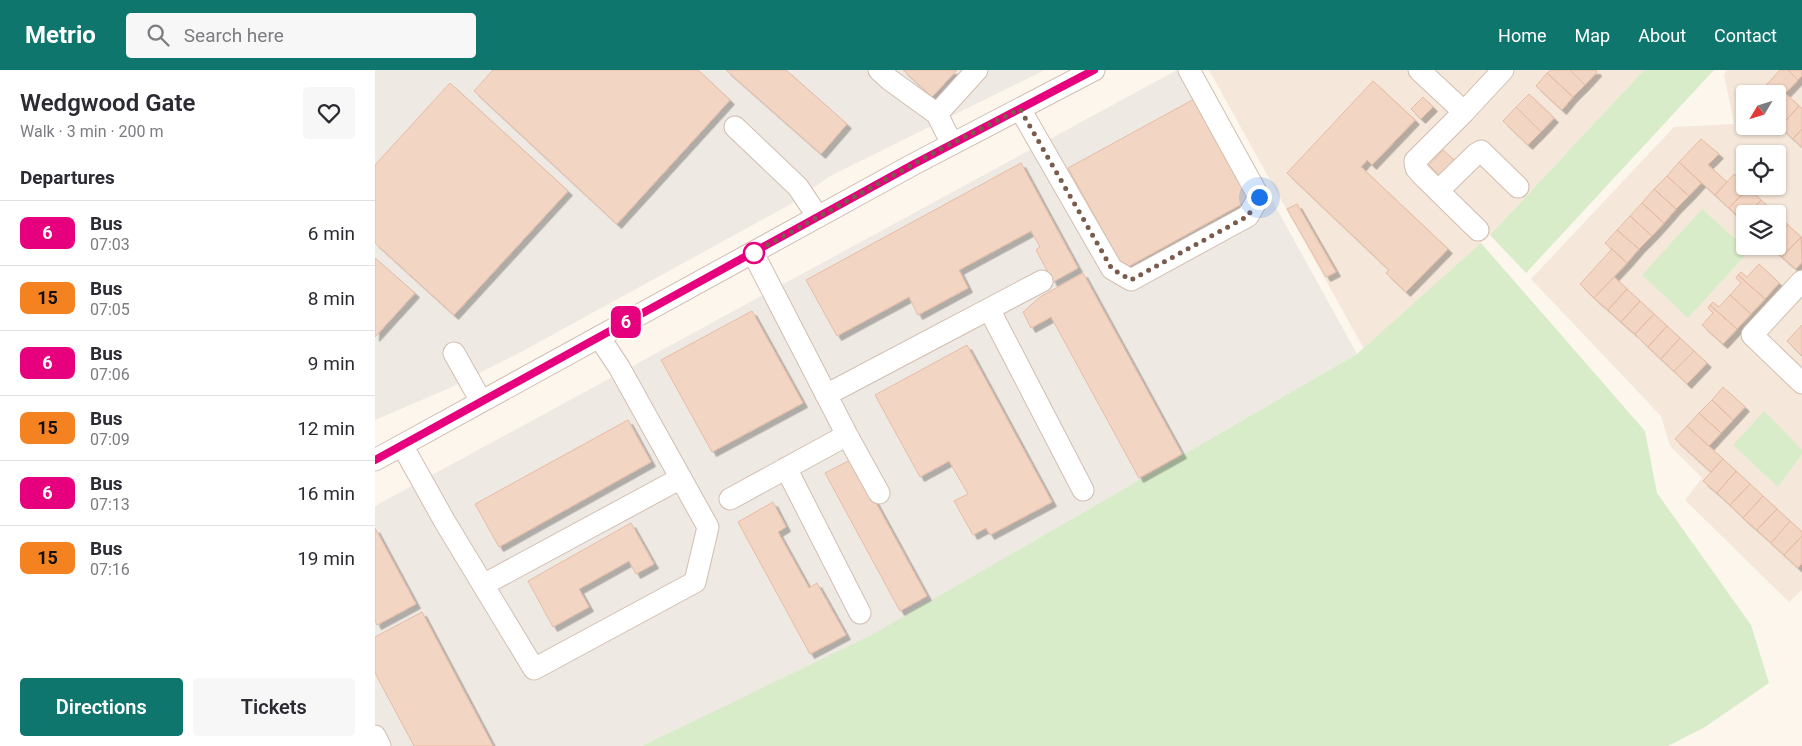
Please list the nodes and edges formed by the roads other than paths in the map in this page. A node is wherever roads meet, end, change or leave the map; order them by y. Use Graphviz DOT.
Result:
graph roads {
  1 [pos="879,70"];
  2 [pos="977,70"];
  3 [pos="1094,70"];
  4 [pos="1189,70"];
  5 [pos="1419,70"];
  6 [pos="1503,70"];
  7 [pos="1020,109"];
  8 [pos="1464,112"];
  9 [pos="937,114"];
  10 [pos="735,127"];
  11 [pos="952,144"];
  12 [pos="1518,187"];
  13 [pos="1438,191"];
  14 [pos="818,218"];
  15 [pos="1479,230"];
  16 [pos="753,253"];
  17 [pos="1042,281"];
  18 [pos="1802,281"];
  19 [pos="989,309"];
  20 [pos="599,337"];
  21 [pos="454,353"];
  22 [pos="1801,380"];
  23 [pos="826,395"];
  24 [pos="481,402"];
  25 [pos="847,435"];
  26 [pos="402,445"];
  27 [pos="375,460"];
  28 [pos="786,468"];
  29 [pos="681,478"];
  30 [pos="1083,490"];
  31 [pos="879,493"];
  32 [pos="730,499"];
  33 [pos="483,585"];
  34 [pos="859,613"];
  35 [pos="375,736"];
  36 [pos="381,746"];
  1 -- 9 [label="street"];
  2 -- 9 [label="street"];
  3 -- 7 [label="street"];
  4 -- 7 [label="street"];
  5 -- 8 [label="street"];
  6 -- 8 [label="street"];
  7 -- 11 [label="street"];
  8 -- 13 [label="street"];
  9 -- 11 [label="street"];
  10 -- 14 [label="street"];
  11 -- 14 [label="street"];
  12 -- 13 [label="street"];
  13 -- 15 [label="street"];
  14 -- 16 [label="street"];
  16 -- 20 [label="street"];
  16 -- 23 [label="street"];
  17 -- 19 [label="street"];
  18 -- 22 [label="street"];
  19 -- 23 [label="street"];
  19 -- 30 [label="street"];
  20 -- 24 [label="street"];
  20 -- 29 [label="street"];
  21 -- 24 [label="street"];
  23 -- 25 [label="street"];
  24 -- 26 [label="street"];
  25 -- 28 [label="street"];
  25 -- 31 [label="street"];
  26 -- 27 [label="street"];
  26 -- 33 [label="street"];
  28 -- 32 [label="street"];
  28 -- 34 [label="street"];
  29 -- 33 [label="street"];
  29 -- 33 [label="street"];
  35 -- 36 [label="street"];
}
